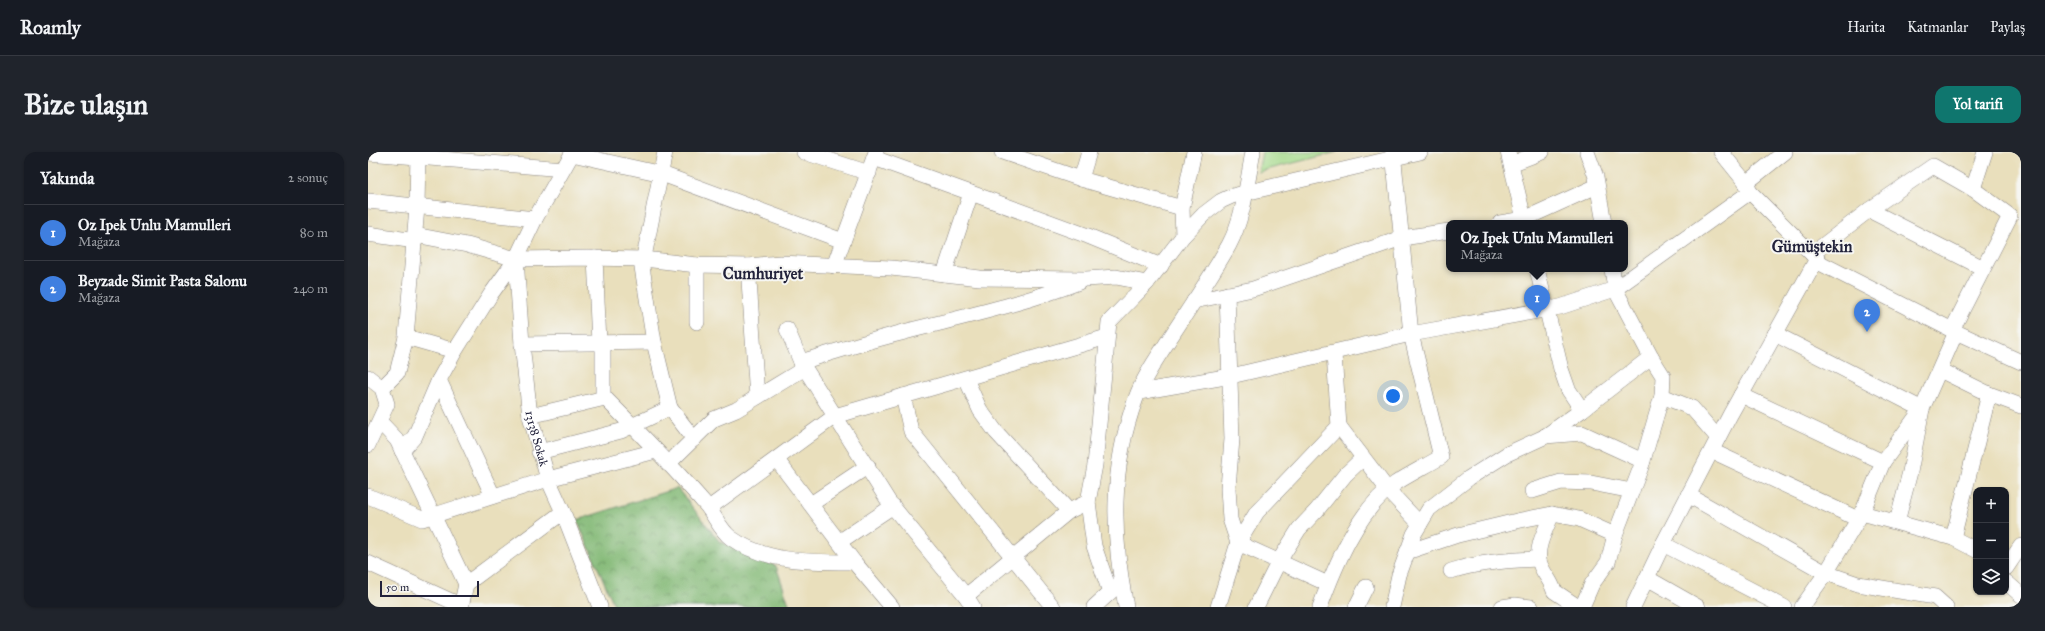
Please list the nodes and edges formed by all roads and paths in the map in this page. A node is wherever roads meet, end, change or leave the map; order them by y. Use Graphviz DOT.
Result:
graph roads {
  1 [pos="368,152"];
  2 [pos="665,152"];
  3 [pos="804,152"];
  4 [pos="1002,152"];
  5 [pos="1089,152"];
  6 [pos="1194,152"];
  7 [pos="1253,152"];
  8 [pos="1420,152"];
  9 [pos="1542,152"];
  10 [pos="1587,152"];
  11 [pos="1721,152"];
  12 [pos="1785,152"];
  13 [pos="1985,152"];
  14 [pos="573,153"];
  15 [pos="418,154"];
  16 [pos="875,155"];
  17 [pos="1393,155"];
  18 [pos="1509,158"];
  19 [pos="564,169"];
  20 [pos="869,173"];
  21 [pos="662,174"];
  22 [pos="1081,179"];
  23 [pos="1597,186"];
  24 [pos="1748,187"];
  25 [pos="1973,189"];
  26 [pos="1246,191"];
  27 [pos="971,193"];
  28 [pos="368,201"];
  29 [pos="417,207"];
  30 [pos="1182,208"];
  31 [pos="1869,210"];
  32 [pos="2015,218"];
  33 [pos="535,220"];
  34 [pos="1525,220"];
  35 [pos="1527,220"];
  36 [pos="1603,220"];
  37 [pos="1446,231"];
  38 [pos="368,234"];
  39 [pos="1183,236"];
  40 [pos="415,238"];
  41 [pos="1402,238"];
  42 [pos="843,240"];
  43 [pos="1815,256"];
  44 [pos="595,258"];
  45 [pos="516,259"];
  46 [pos="644,259"];
  47 [pos="697,265"];
  48 [pos="748,266"];
  49 [pos="834,266"];
  50 [pos="1161,266"];
  51 [pos="1983,268"];
  52 [pos="1538,272"];
  53 [pos="1612,272"];
  54 [pos="944,274"];
  55 [pos="1086,279"];
  56 [pos="1147,283"];
  57 [pos="1615,289"];
  58 [pos="1227,294"];
  59 [pos="1194,301"];
  60 [pos="1547,309"];
  61 [pos="697,322"];
  62 [pos="787,328"];
  63 [pos="1954,331"];
  64 [pos="1411,334"];
  65 [pos="1775,334"];
  66 [pos="406,337"];
  67 [pos="1107,337"];
  68 [pos="654,342"];
  69 [pos="601,343"];
  70 [pos="522,344"];
  71 [pos="455,351"];
  72 [pos="1334,354"];
  73 [pos="1650,357"];
  74 [pos="2021,362"];
  75 [pos="803,365"];
  76 [pos="1940,370"];
  77 [pos="1231,376"];
  78 [pos="368,377"];
  79 [pos="966,378"];
  80 [pos="439,380"];
  81 [pos="382,388"];
  82 [pos="1139,392"];
  83 [pos="1989,394"];
  84 [pos="1741,395"];
  85 [pos="903,396"];
  86 [pos="1662,396"];
  87 [pos="757,397"];
  88 [pos="604,398"];
  89 [pos="2021,406"];
  90 [pos="670,408"];
  91 [pos="1922,409"];
  92 [pos="1582,410"];
  93 [pos="530,416"];
  94 [pos="835,416"];
  95 [pos="633,425"];
  96 [pos="1339,426"];
  97 [pos="372,432"];
  98 [pos="1544,437"];
  99 [pos="694,439"];
  100 [pos="1715,445"];
  101 [pos="656,451"];
  102 [pos="402,452"];
  103 [pos="539,452"];
  104 [pos="1363,458"];
  105 [pos="777,460"];
  106 [pos="1643,461"];
  107 [pos="1883,462"];
  108 [pos="668,464"];
  109 [pos="868,466"];
  110 [pos="548,479"];
  111 [pos="1388,490"];
  112 [pos="1532,491"];
  113 [pos="1632,491"];
  114 [pos="1688,495"];
  115 [pos="368,496"];
  116 [pos="493,496"];
  117 [pos="1088,502"];
  118 [pos="811,504"];
  119 [pos="893,506"];
  120 [pos="709,508"];
  121 [pos="1069,511"];
  122 [pos="563,512"];
  123 [pos="1552,514"];
  124 [pos="432,516"];
  125 [pos="1860,516"];
  126 [pos="1897,522"];
  127 [pos="1420,524"];
  128 [pos="1615,535"];
  129 [pos="1953,538"];
  130 [pos="839,542"];
  131 [pos="1238,543"];
  132 [pos="1663,544"];
  133 [pos="2021,546"];
  134 [pos="1973,548"];
  135 [pos="1407,552"];
  136 [pos="1012,558"];
  137 [pos="1538,559"];
  138 [pos="1279,561"];
  139 [pos="854,562"];
  140 [pos="368,563"];
  141 [pos="2009,564"];
  142 [pos="1451,571"];
  143 [pos="1826,573"];
  144 [pos="1647,578"];
  145 [pos="1121,582"];
  146 [pos="466,584"];
  147 [pos="1328,584"];
  148 [pos="2009,585"];
  149 [pos="1366,587"];
  150 [pos="1110,592"];
  151 [pos="2021,595"];
  152 [pos="970,601"];
  153 [pos="462,606"];
  154 [pos="1360,606"];
  155 [pos="1637,606"];
  156 [pos="600,607"];
  157 [pos="892,607"];
  158 [pos="1053,607"];
  159 [pos="1094,607"];
  160 [pos="1126,607"];
  161 [pos="1218,607"];
  162 [pos="1256,607"];
  163 [pos="1320,607"];
  164 [pos="1392,607"];
  165 [pos="1502,607"];
  166 [pos="1531,607"];
  167 [pos="1578,607"];
  168 [pos="1582,607"];
  169 [pos="1698,607"];
  170 [pos="1784,607"];
  171 [pos="1802,607"];
  172 [pos="1946,607"];
  1 -- 15 [label="street"];
  2 -- 21 [label="street"];
  3 -- 20 [label="street"];
  4 -- 22 [label="street"];
  5 -- 22 [label="street"];
  6 -- 30 [label="street"];
  7 -- 26 [label="street"];
  8 -- 17 [label="street"];
  9 -- 18 [label="street"];
  10 -- 23 [label="street"];
  11 -- 24 [label="street"];
  12 -- 24 [label="street"];
  13 -- 25 [label="street"];
  14 -- 19 [label="street"];
  14 -- 21 [label="street"];
  15 -- 19 [label="street"];
  15 -- 29 [label="street"];
  16 -- 20 [label="street"];
  16 -- 27 [label="street"];
  17 -- 26 [label="street"];
  17 -- 41 [label="street"];
  18 -- 34 [label="street"];
  19 -- 33 [label="street"];
  20 -- 42 [label="street"];
  21 -- 42 [label="street"];
  21 -- 46 [label="street"];
  22 -- 30 [label="street"];
  23 -- 35 [label="street"];
  23 -- 36 [label="street"];
  24 -- 43 [label="street"];
  24 -- 57 [label="street"];
  25 -- 31 [label="street"];
  25 -- 32 [label="street"];
  26 -- 39 [label="street"];
  26 -- 59 [label="street"];
  27 -- 50 [label="street"];
  27 -- 54 [label="street"];
  28 -- 29 [label="street"];
  29 -- 33 [label="street"];
  29 -- 40 [label="street"];
  30 -- 39 [label="street"];
  31 -- 43 [label="street"];
  31 -- 51 [label="street"];
  32 -- 51 [label="street"];
  33 -- 45 [label="street"];
  37 -- 41 [label="street"];
  38 -- 40 [label="street"];
  39 -- 50 [label="street"];
  40 -- 45 [label="street"];
  40 -- 66 [label="street"];
  41 -- 58 [label="street"];
  41 -- 64 [label="street"];
  42 -- 49 [label="street"];
  43 -- 63 [label="street"];
  43 -- 65 [label="street"];
  44 -- 45 [label="street"];
  44 -- 46 [label="street"];
  44 -- 69 [label="street"];
  45 -- 70 [label="street, 13138 Sokak"];
  45 -- 71 [label="street"];
  46 -- 47 [label="street"];
  46 -- 68 [label="street"];
  47 -- 48 [label="street"];
  47 -- 61 [label="street"];
  48 -- 49 [label="street"];
  48 -- 87 [label="street"];
  49 -- 54 [label="street"];
  50 -- 56 [label="street"];
  51 -- 63 [label="street"];
  52 -- 60 [label="street"];
  53 -- 57 [label="street"];
  54 -- 55 [label="street"];
  55 -- 56 [label="street"];
  55 -- 75 [label="street"];
  56 -- 67 [label="street"];
  57 -- 60 [label="street"];
  57 -- 73 [label="street"];
  58 -- 59 [label="street"];
  58 -- 77 [label="street"];
  59 -- 82 [label="street"];
  60 -- 64 [label="street"];
  60 -- 92 [label="street"];
  62 -- 75 [label="street"];
  63 -- 74 [label="street"];
  63 -- 76 [label="street"];
  64 -- 72 [label="street"];
  64 -- 111 [label="street"];
  65 -- 84 [label="street"];
  65 -- 91 [label="street"];
  66 -- 71 [label="street"];
  66 -- 81 [label="street"];
  67 -- 79 [label="street"];
  67 -- 117 [label="street"];
  68 -- 69 [label="street"];
  68 -- 90 [label="street"];
  69 -- 70 [label="street"];
  69 -- 88 [label="street"];
  70 -- 93 [label="street, 13138 Sokak"];
  71 -- 80 [label="street"];
  72 -- 77 [label="street"];
  72 -- 96 [label="street"];
  73 -- 86 [label="street"];
  73 -- 92 [label="street"];
  75 -- 87 [label="street"];
  75 -- 94 [label="street"];
  76 -- 83 [label="street"];
  76 -- 91 [label="street"];
  77 -- 82 [label="street"];
  77 -- 131 [label="street"];
  78 -- 81 [label="street"];
  79 -- 85 [label="street"];
  79 -- 121 [label="street"];
  80 -- 102 [label="street"];
  80 -- 116 [label="street"];
  81 -- 97 [label="street"];
  82 -- 145 [label="street"];
  83 -- 89 [label="street"];
  83 -- 129 [label="street"];
  84 -- 100 [label="street"];
  84 -- 107 [label="street"];
  85 -- 94 [label="street"];
  85 -- 136 [label="street"];
  86 -- 100 [label="street"];
  86 -- 106 [label="street"];
  87 -- 99 [label="street"];
  88 -- 93 [label="street"];
  88 -- 95 [label="street"];
  90 -- 95 [label="street"];
  90 -- 99 [label="street"];
  91 -- 107 [label="street"];
  91 -- 126 [label="street"];
  92 -- 98 [label="street"];
  93 -- 103 [label="street, 13138 Sokak"];
  94 -- 105 [label="street"];
  94 -- 109 [label="street"];
  95 -- 101 [label="street"];
  95 -- 103 [label="street"];
  96 -- 104 [label="street"];
  96 -- 131 [label="street"];
  97 -- 102 [label="street"];
  98 -- 106 [label="street"];
  98 -- 127 [label="street"];
  99 -- 108 [label="street"];
  100 -- 114 [label="street"];
  100 -- 125 [label="street"];
  101 -- 108 [label="street"];
  101 -- 110 [label="street"];
  102 -- 124 [label="street"];
  103 -- 110 [label="street, 13138 Sokak"];
  104 -- 111 [label="street"];
  104 -- 138 [label="street"];
  105 -- 118 [label="street"];
  105 -- 120 [label="street"];
  106 -- 113 [label="street"];
  107 -- 125 [label="street"];
  108 -- 120 [label="street"];
  109 -- 118 [label="street"];
  109 -- 119 [label="street"];
  110 -- 116 [label="street"];
  110 -- 122 [label="street, 13138 Sokak"];
  111 -- 127 [label="street"];
  111 -- 147 [label="street"];
  112 -- 113 [label="street"];
  113 -- 128 [label="street"];
  114 -- 132 [label="street"];
  114 -- 143 [label="street"];
  115 -- 124 [label="street"];
  116 -- 124 [label="street"];
  117 -- 121 [label="street"];
  117 -- 150 [label="street"];
  118 -- 130 [label="street"];
  119 -- 130 [label="street"];
  119 -- 152 [label="street"];
  120 -- 139 [label="street"];
  121 -- 136 [label="street"];
  122 -- 146 [label="street"];
  122 -- 156 [label="street, 13138 Sokak"];
  123 -- 128 [label="street"];
  123 -- 135 [label="street"];
  123 -- 137 [label="street"];
  124 -- 146 [label="street"];
  125 -- 126 [label="street"];
  125 -- 143 [label="street"];
  126 -- 129 [label="street"];
  127 -- 135 [label="street"];
  128 -- 168 [label="street"];
  129 -- 134 [label="street"];
  130 -- 139 [label="street"];
  131 -- 138 [label="street"];
  131 -- 161 [label="street"];
  132 -- 144 [label="street"];
  132 -- 170 [label="street"];
  133 -- 141 [label="street"];
  135 -- 164 [label="street"];
  136 -- 152 [label="street"];
  136 -- 158 [label="street"];
  137 -- 142 [label="street"];
  137 -- 167 [label="street"];
  138 -- 147 [label="street"];
  138 -- 162 [label="street"];
  139 -- 157 [label="street"];
  140 -- 153 [label="street"];
  143 -- 171 [label="street"];
  143 -- 172 [label="street"];
  144 -- 155 [label="street"];
  144 -- 169 [label="street"];
  145 -- 150 [label="street"];
  145 -- 160 [label="street"];
  146 -- 153 [label="street"];
  147 -- 163 [label="street"];
  148 -- 151 [label="street"];
  149 -- 154 [label="street"];
  150 -- 159 [label="street"];
  165 -- 166 [label="street"];
}
